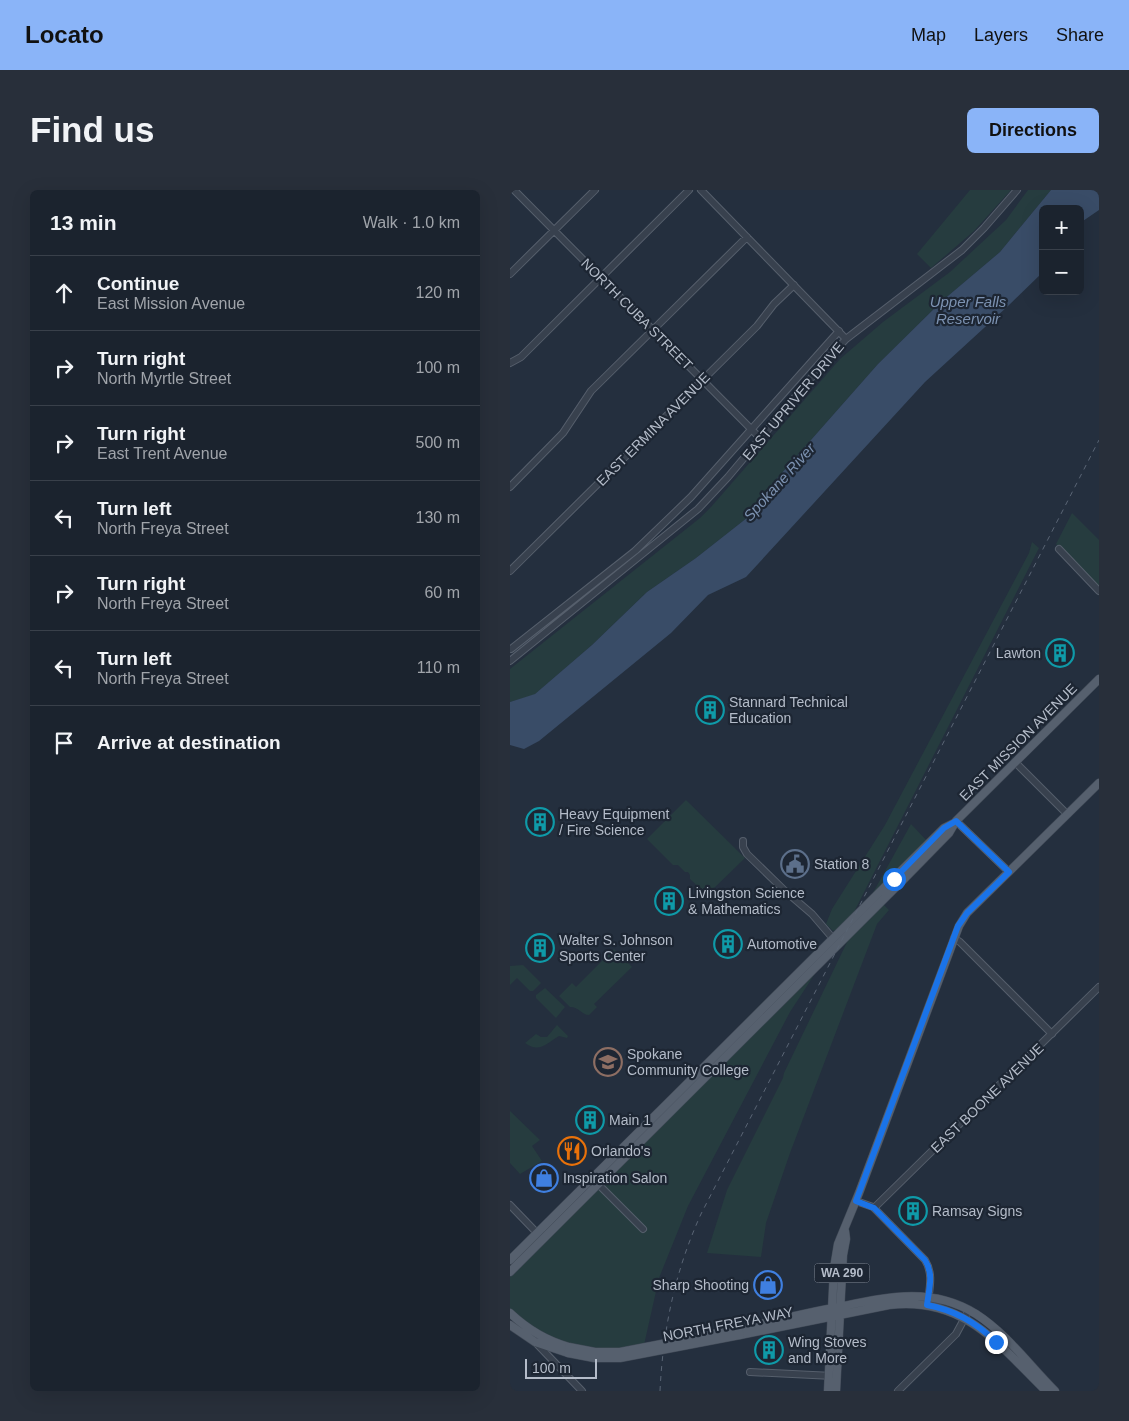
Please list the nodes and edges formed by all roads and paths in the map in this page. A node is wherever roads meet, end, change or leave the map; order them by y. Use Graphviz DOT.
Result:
graph roads {
  1 [pos="514,190"];
  2 [pos="595,190"];
  3 [pos="689,190"];
  4 [pos="701,190"];
  5 [pos="1017,190"];
  6 [pos="554,230"];
  7 [pos="748,237"];
  8 [pos="510,274"];
  9 [pos="601,278"];
  10 [pos="794,285"];
  11 [pos="653,331"];
  12 [pos="839,332"];
  13 [pos="846,339"];
  14 [pos="510,363"];
  15 [pos="703,380"];
  16 [pos="750,429"];
  17 [pos="761,439"];
  18 [pos="510,487"];
  19 [pos="1059,550"];
  20 [pos="637,554"];
  21 [pos="510,571"];
  22 [pos="1099,591"];
  23 [pos="510,649"];
  24 [pos="517,655"];
  25 [pos="510,661"];
  26 [pos="1099,679"];
  27 [pos="1015,762"];
  28 [pos="1099,782"];
  29 [pos="1067,814"];
  30 [pos="955,822"];
  31 [pos="743,841"];
  32 [pos="1009,872"];
  33 [pos="954,938"];
  34 [pos="836,942"];
  35 [pos="1099,987"];
  36 [pos="1052,1034"];
  37 [pos="598,1184"];
  38 [pos="856,1201"];
  39 [pos="510,1205"];
  40 [pos="874,1208"];
  41 [pos="643,1229"];
  42 [pos="538,1233"];
  43 [pos="510,1260"];
  44 [pos="510,1272"];
  45 [pos="928,1301"];
  46 [pos="836,1307"];
  47 [pos="969,1310"];
  48 [pos="510,1313"];
  49 [pos="835,1316"];
  50 [pos="788,1317"];
  51 [pos="965,1318"];
  52 [pos="510,1325"];
  53 [pos="739,1332"];
  54 [pos="755,1332"];
  55 [pos="538,1339"];
  56 [pos="750,1372"];
  57 [pos="833,1376"];
  58 [pos="582,1391"];
  59 [pos="828,1391"];
  60 [pos="836,1391"];
  61 [pos="898,1391"];
  62 [pos="1046,1391"];
  63 [pos="1055,1391"];
  1 -- 6 [label="street, NORTH CUBA STREET"];
  2 -- 6 [label="street"];
  3 -- 9 [label="street"];
  4 -- 7 [label="street"];
  5 -- 13 [label="street, EAST UPRIVER DRIVE"];
  6 -- 8 [label="street"];
  6 -- 9 [label="street, NORTH CUBA STREET"];
  7 -- 10 [label="street"];
  7 -- 11 [label="street"];
  9 -- 11 [label="street, NORTH CUBA STREET"];
  9 -- 14 [label="street"];
  10 -- 12 [label="street"];
  10 -- 15 [label="street, EAST ERMINA AVENUE"];
  11 -- 15 [label="street, NORTH CUBA STREET"];
  11 -- 18 [label="street"];
  12 -- 13 [label="street"];
  12 -- 16 [label="street, EAST UPRIVER DRIVE"];
  13 -- 17 [label="street, EAST UPRIVER DRIVE"];
  15 -- 16 [label="street, NORTH CUBA STREET"];
  15 -- 21 [label="street, EAST ERMINA AVENUE"];
  16 -- 17 [label="street, NORTH CUBA STREET"];
  16 -- 20 [label="street, EAST UPRIVER DRIVE"];
  17 -- 20 [label="street, EAST UPRIVER DRIVE"];
  19 -- 22 [label="street"];
  20 -- 23 [label="street, EAST UPRIVER DRIVE"];
  20 -- 24 [label="street, EAST UPRIVER DRIVE"];
  23 -- 24 [label="street"];
  24 -- 25 [label="street, EAST UPRIVER DRIVE"];
  26 -- 27 [label="main road, EAST MISSION AVENUE"];
  27 -- 29 [label="street"];
  27 -- 30 [label="main road, EAST MISSION AVENUE"];
  28 -- 29 [label="main road, WA 290"];
  29 -- 32 [label="main road, WA 290"];
  30 -- 32 [label="street"];
  30 -- 34 [label="main road, EAST MISSION AVENUE"];
  31 -- 34 [label="street"];
  32 -- 33 [label="main road, WA 290"];
  33 -- 36 [label="street"];
  33 -- 38 [label="main road, WA 290"];
  34 -- 37 [label="main road, EAST MISSION AVENUE"];
  34 -- 42 [label="main road, EAST MISSION AVENUE"];
  35 -- 36 [label="street, EAST BOONE AVENUE"];
  36 -- 40 [label="street, EAST BOONE AVENUE"];
  37 -- 41 [label="street"];
  37 -- 44 [label="main road, EAST MISSION AVENUE"];
  38 -- 40 [label="street"];
  38 -- 46 [label="main road, WA 290"];
  39 -- 42 [label="street"];
  40 -- 45 [label="street"];
  42 -- 43 [label="main road, EAST MISSION AVENUE"];
  45 -- 46 [label="main road, NORTH FREYA WAY"];
  45 -- 47 [label="main road"];
  45 -- 49 [label="main road, NORTH FREYA WAY"];
  45 -- 51 [label="main road"];
  46 -- 49 [label="main road, WA 290"];
  46 -- 50 [label="main road, NORTH FREYA WAY"];
  47 -- 51 [label="street"];
  47 -- 63 [label="main road"];
  48 -- 55 [label="main road"];
  49 -- 54 [label="main road, NORTH FREYA WAY"];
  49 -- 57 [label="main road, WA 290"];
  50 -- 53 [label="main road, NORTH FREYA WAY"];
  50 -- 54 [label="main road"];
  51 -- 61 [label="street"];
  51 -- 62 [label="main road"];
  52 -- 55 [label="main road"];
  53 -- 54 [label="main road, NORTH FREYA WAY"];
  53 -- 55 [label="main road, NORTH FREYA WAY, bridge"];
  55 -- 58 [label="street"];
  56 -- 57 [label="street"];
  57 -- 59 [label="main road, WA 290"];
  57 -- 60 [label="main road, WA 290"];
}
